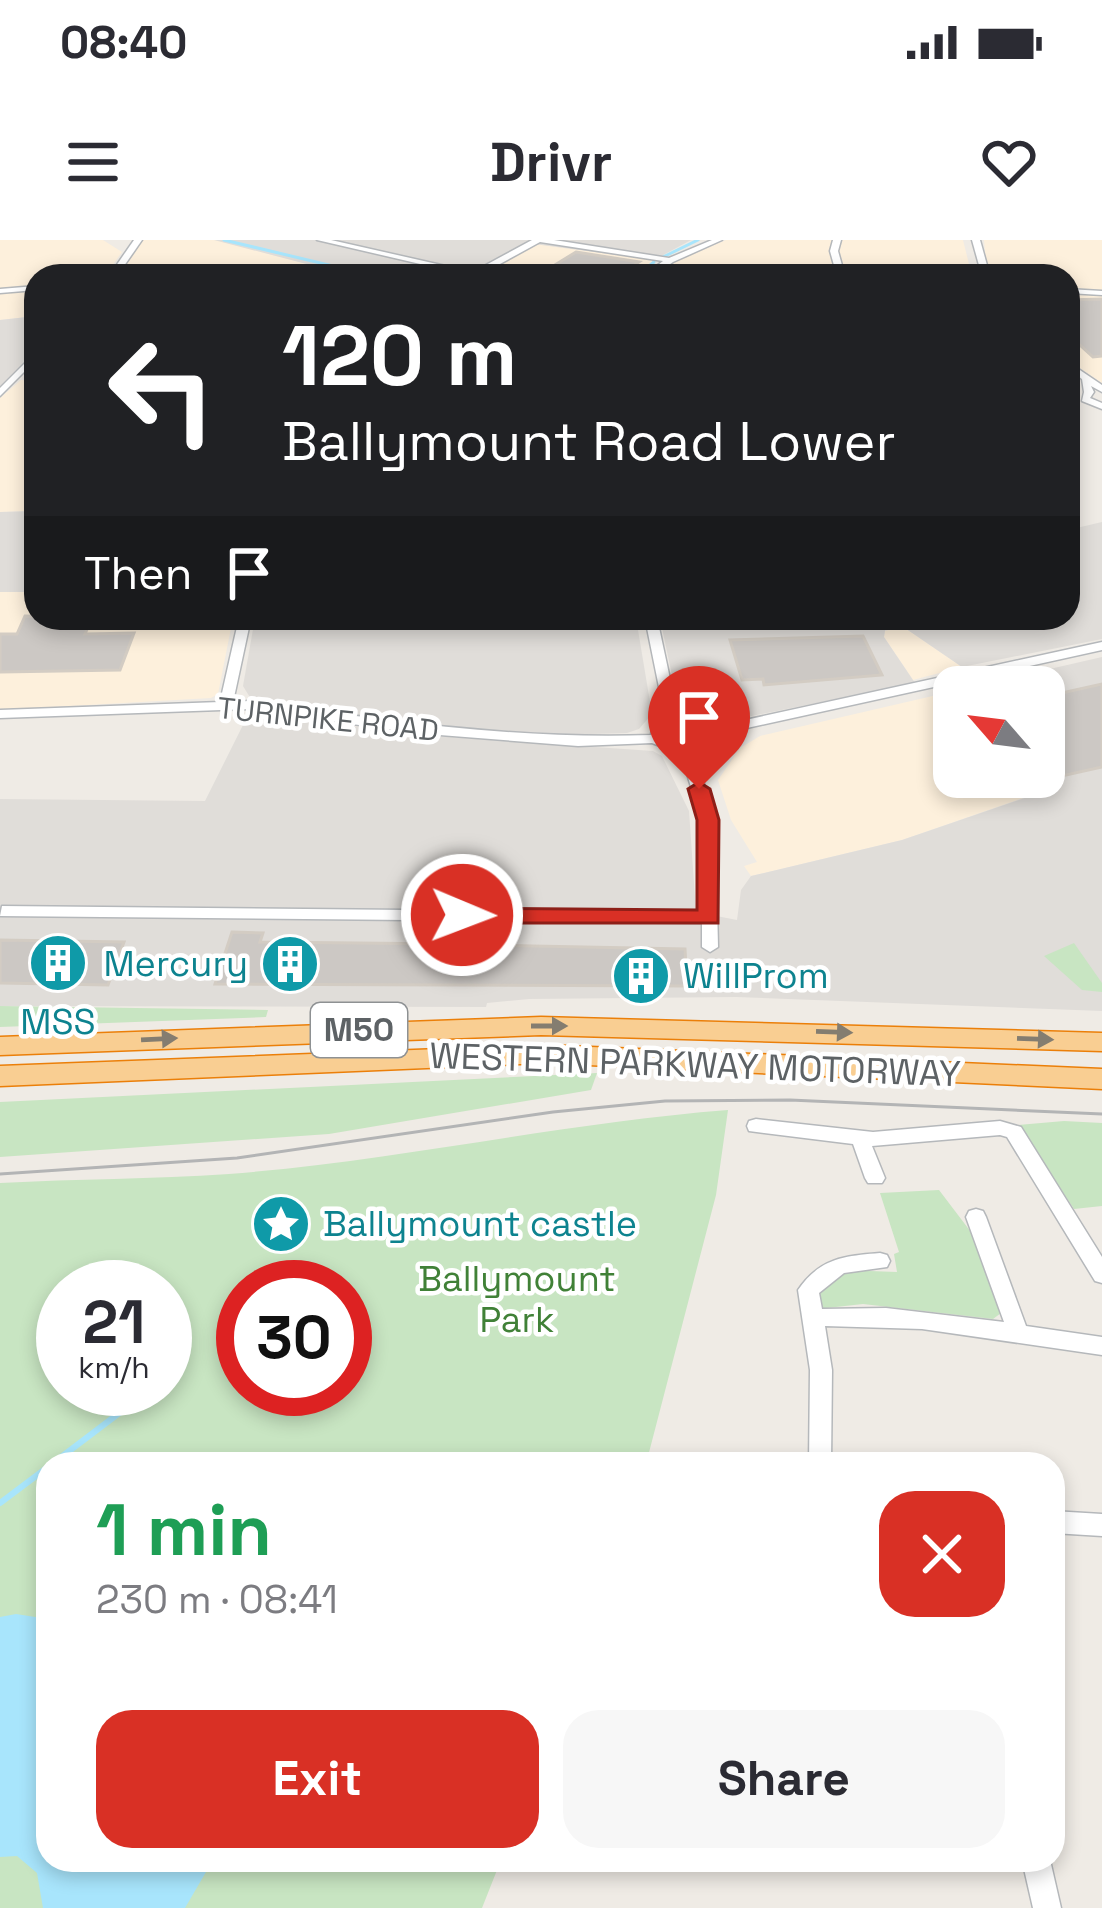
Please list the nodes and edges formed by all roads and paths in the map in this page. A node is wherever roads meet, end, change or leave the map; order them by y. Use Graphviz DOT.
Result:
graph roads {
  1 [pos="321,240"];
  2 [pos="539,240"];
  3 [pos="718,240"];
  4 [pos="670,260"];
  5 [pos="424,264"];
  6 [pos="494,264"];
  7 [pos="664,264"];
  8 [pos="24,368"];
  9 [pos="0,393"];
  10 [pos="242,630"];
  11 [pos="653,630"];
  12 [pos="1102,646"];
  13 [pos="226,704"];
  14 [pos="0,714"];
  15 [pos="673,724"];
  16 [pos="702,734"];
  17 [pos="656,740"];
  18 [pos="687,749"];
  19 [pos="2,910"];
  20 [pos="709,918"];
  21 [pos="710,947"];
  22 [pos="1102,1042"];
  23 [pos="0,1046"];
  24 [pos="3,1076"];
  25 [pos="1102,1079"];
  26 [pos="756,1126"];
  27 [pos="860,1138"];
  28 [pos="875,1178"];
  29 [pos="976,1217"];
  30 [pos="880,1261"];
  31 [pos="1102,1275"];
  32 [pos="812,1318"];
  33 [pos="1018,1333"];
  34 [pos="1102,1346"];
  35 [pos="820,1452"];
  36 [pos="1065,1523"];
  37 [pos="1102,1525"];
  38 [pos="1039,1872"];
  39 [pos="1047,1908"];
  1 -- 5 [label="street"];
  2 -- 4 [label="street"];
  2 -- 6 [label="street"];
  3 -- 4 [label="street"];
  4 -- 7 [label="street"];
  8 -- 9 [label="street"];
  10 -- 13 [label="street"];
  11 -- 15 [label="street"];
  12 -- 16 [label="street"];
  13 -- 14 [label="street, TURNPIKE ROAD"];
  13 -- 17 [label="street, TURNPIKE ROAD"];
  15 -- 16 [label="street"];
  15 -- 17 [label="street"];
  16 -- 18 [label="street"];
  17 -- 18 [label="street, TURNPIKE ROAD"];
  18 -- 20 [label="street"];
  19 -- 20 [label="street"];
  20 -- 21 [label="street"];
  23 -- 22 [label="highway, WESTERN PARKWAY MOTORWAY / M50, one-way"];
  24 -- 25 [label="highway, WESTERN PARKWAY MOTORWAY / M50"];
  26 -- 27 [label="street"];
  27 -- 28 [label="street"];
  27 -- 31 [label="street"];
  29 -- 33 [label="street"];
  30 -- 32 [label="street"];
  32 -- 33 [label="street"];
  32 -- 35 [label="street"];
  33 -- 34 [label="street"];
  36 -- 37 [label="street"];
  38 -- 39 [label="street"];
}
